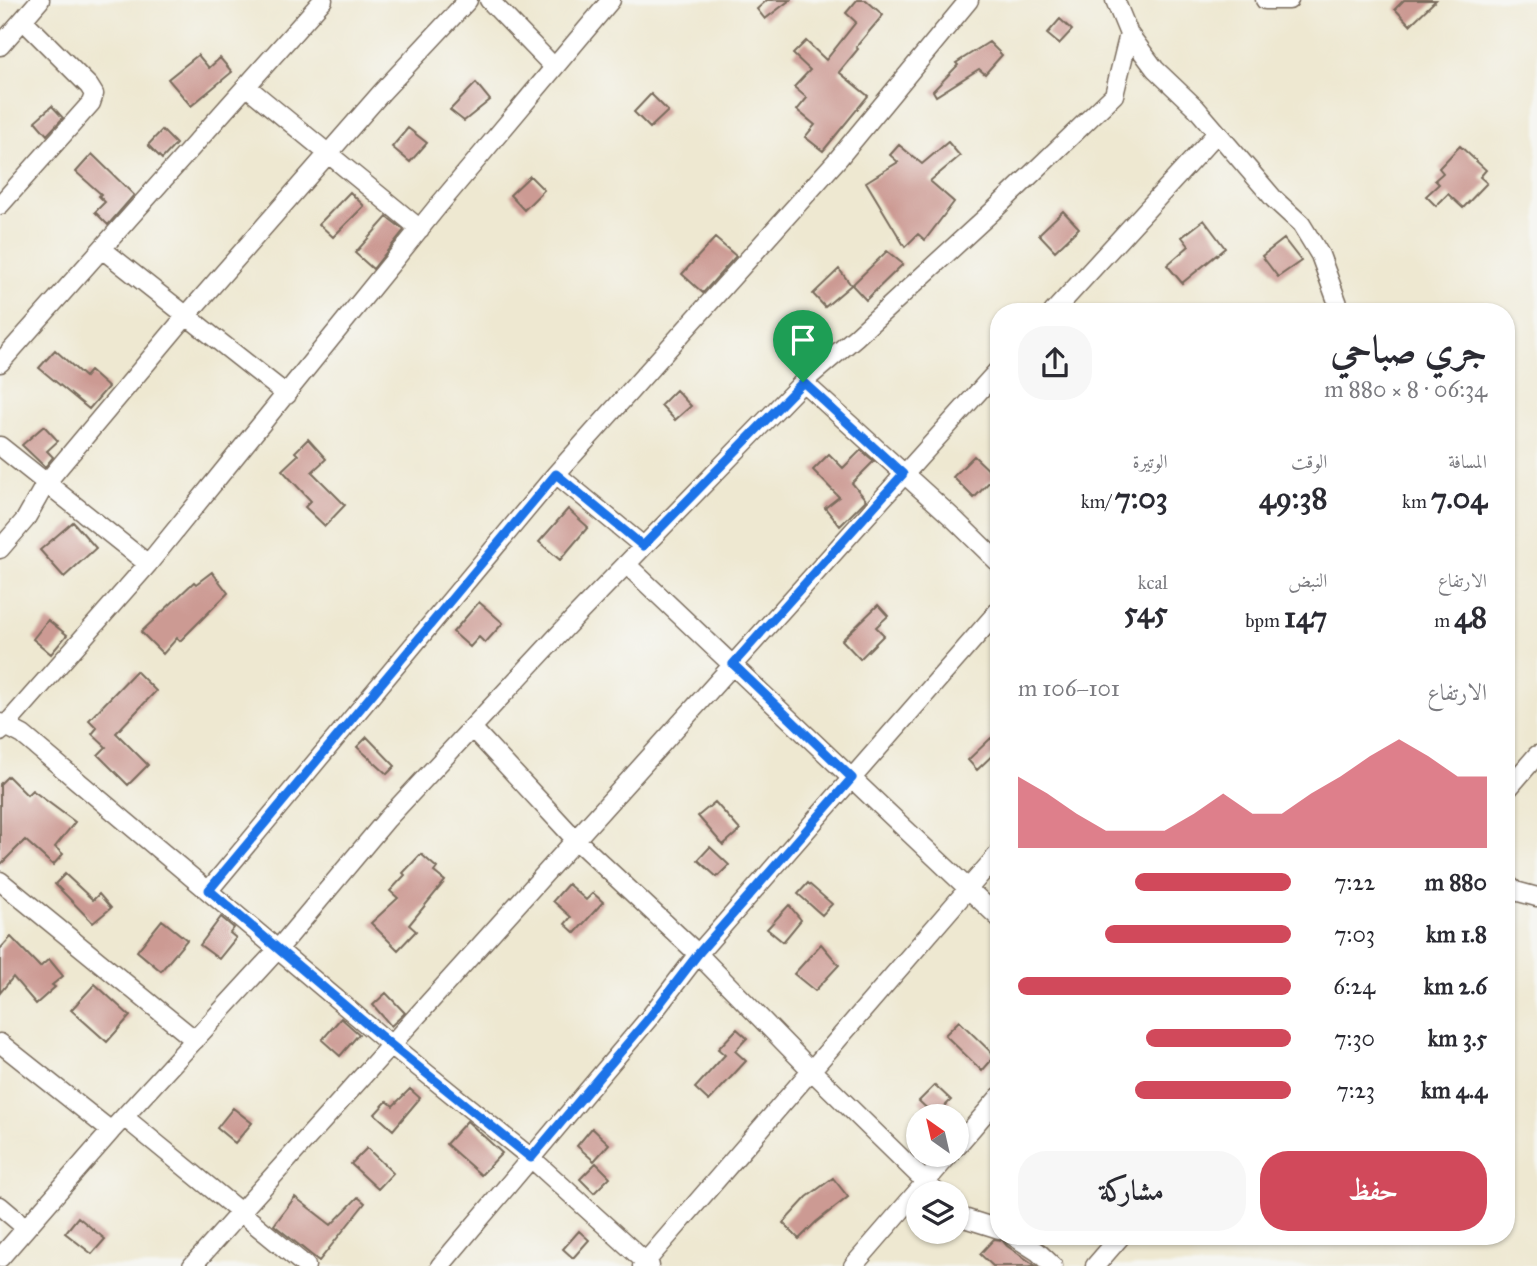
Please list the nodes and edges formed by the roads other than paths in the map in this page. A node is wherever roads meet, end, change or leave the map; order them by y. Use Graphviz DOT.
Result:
graph roads {
  1 [pos="40,0"];
  2 [pos="323,0"];
  3 [pos="468,0"];
  4 [pos="489,0"];
  5 [pos="611,0"];
  6 [pos="969,0"];
  7 [pos="1115,0"];
  8 [pos="1265,0"];
  9 [pos="1289,0"];
  10 [pos="23,20"];
  11 [pos="1129,34"];
  12 [pos="0,46"];
  13 [pos="554,67"];
  14 [pos="247,87"];
  15 [pos="1216,134"];
  16 [pos="327,155"];
  17 [pos="0,205"];
  18 [pos="420,229"];
  19 [pos="102,249"];
  20 [pos="1061,303"];
  21 [pos="1338,303"];
  22 [pos="186,316"];
  23 [pos="0,363"];
  24 [pos="990,379"];
  25 [pos="803,382"];
  26 [pos="287,395"];
  27 [pos="0,446"];
  28 [pos="556,474"];
  29 [pos="903,474"];
  30 [pos="46,483"];
  31 [pos="643,546"];
  32 [pos="0,549"];
  33 [pos="990,555"];
  34 [pos="148,564"];
  35 [pos="626,564"];
  36 [pos="990,620"];
  37 [pos="990,628"];
  38 [pos="980,632"];
  39 [pos="733,664"];
  40 [pos="2,727"];
  41 [pos="472,728"];
  42 [pos="1537,755"];
  43 [pos="852,778"];
  44 [pos="1515,781"];
  45 [pos="575,839"];
  46 [pos="990,863"];
  47 [pos="0,881"];
  48 [pos="967,888"];
  49 [pos="209,890"];
  50 [pos="1515,891"];
  51 [pos="1537,897"];
  52 [pos="990,910"];
  53 [pos="279,948"];
  54 [pos="698,954"];
  55 [pos="195,1040"];
  56 [pos="0,1043"];
  57 [pos="390,1044"];
  58 [pos="811,1070"];
  59 [pos="990,1108"];
  60 [pos="124,1117"];
  61 [pos="111,1131"];
  62 [pos="970,1131"];
  63 [pos="531,1158"];
  64 [pos="926,1181"];
  65 [pos="0,1206"];
  66 [pos="239,1211"];
  67 [pos="906,1213"];
  68 [pos="969,1220"];
  69 [pos="990,1226"];
  70 [pos="26,1228"];
  71 [pos="1027,1245"];
  72 [pos="1113,1245"];
  73 [pos="0,1258"];
  74 [pos="646,1265"];
  75 [pos="192,1266"];
  76 [pos="306,1266"];
  77 [pos="440,1266"];
  78 [pos="853,1266"];
  79 [pos="1053,1266"];
  80 [pos="1095,1266"];
  1 -- 10 [label="street"];
  2 -- 14 [label="street"];
  3 -- 16 [label="street"];
  4 -- 13 [label="street"];
  5 -- 13 [label="street"];
  6 -- 28 [label="street"];
  7 -- 11 [label="street"];
  8 -- 9 [label="street"];
  10 -- 12 [label="street"];
  10 -- 17 [label="street"];
  11 -- 15 [label="street"];
  11 -- 25 [label="street"];
  13 -- 18 [label="street"];
  14 -- 16 [label="street"];
  14 -- 19 [label="street"];
  15 -- 20 [label="street"];
  15 -- 21 [label="street"];
  16 -- 18 [label="street"];
  16 -- 22 [label="street"];
  18 -- 26 [label="street"];
  19 -- 22 [label="street"];
  19 -- 23 [label="street"];
  22 -- 26 [label="street"];
  22 -- 30 [label="street"];
  24 -- 29 [label="street"];
  25 -- 29 [label="street"];
  25 -- 31 [label="street"];
  26 -- 34 [label="street"];
  27 -- 30 [label="street"];
  28 -- 31 [label="street"];
  28 -- 49 [label="street"];
  29 -- 33 [label="street"];
  29 -- 39 [label="street"];
  30 -- 32 [label="street"];
  30 -- 34 [label="street"];
  31 -- 35 [label="street"];
  34 -- 40 [label="street"];
  35 -- 39 [label="street"];
  35 -- 41 [label="street"];
  36 -- 38 [label="street"];
  37 -- 38 [label="street"];
  38 -- 43 [label="street"];
  39 -- 43 [label="street"];
  39 -- 45 [label="street"];
  40 -- 49 [label="street"];
  41 -- 45 [label="street"];
  41 -- 53 [label="street"];
  42 -- 44 [label="street"];
  43 -- 48 [label="street"];
  43 -- 54 [label="street"];
  45 -- 54 [label="street"];
  45 -- 57 [label="street"];
  46 -- 48 [label="street"];
  47 -- 55 [label="street"];
  48 -- 52 [label="street"];
  48 -- 58 [label="street"];
  49 -- 53 [label="street"];
  50 -- 51 [label="street"];
  53 -- 55 [label="street"];
  53 -- 57 [label="street"];
  54 -- 58 [label="street"];
  54 -- 63 [label="street"];
  55 -- 60 [label="street"];
  56 -- 61 [label="street"];
  57 -- 63 [label="street"];
  57 -- 66 [label="street"];
  58 -- 64 [label="street"];
  58 -- 74 [label="street"];
  59 -- 62 [label="street"];
  60 -- 61 [label="street"];
  60 -- 66 [label="street"];
  61 -- 70 [label="street"];
  63 -- 74 [label="street"];
  63 -- 77 [label="street"];
  65 -- 70 [label="street"];
  66 -- 75 [label="street"];
  66 -- 76 [label="street"];
  67 -- 78 [label="street"];
  68 -- 69 [label="street"];
  70 -- 73 [label="street"];
  71 -- 79 [label="street"];
  72 -- 80 [label="street"];
}
